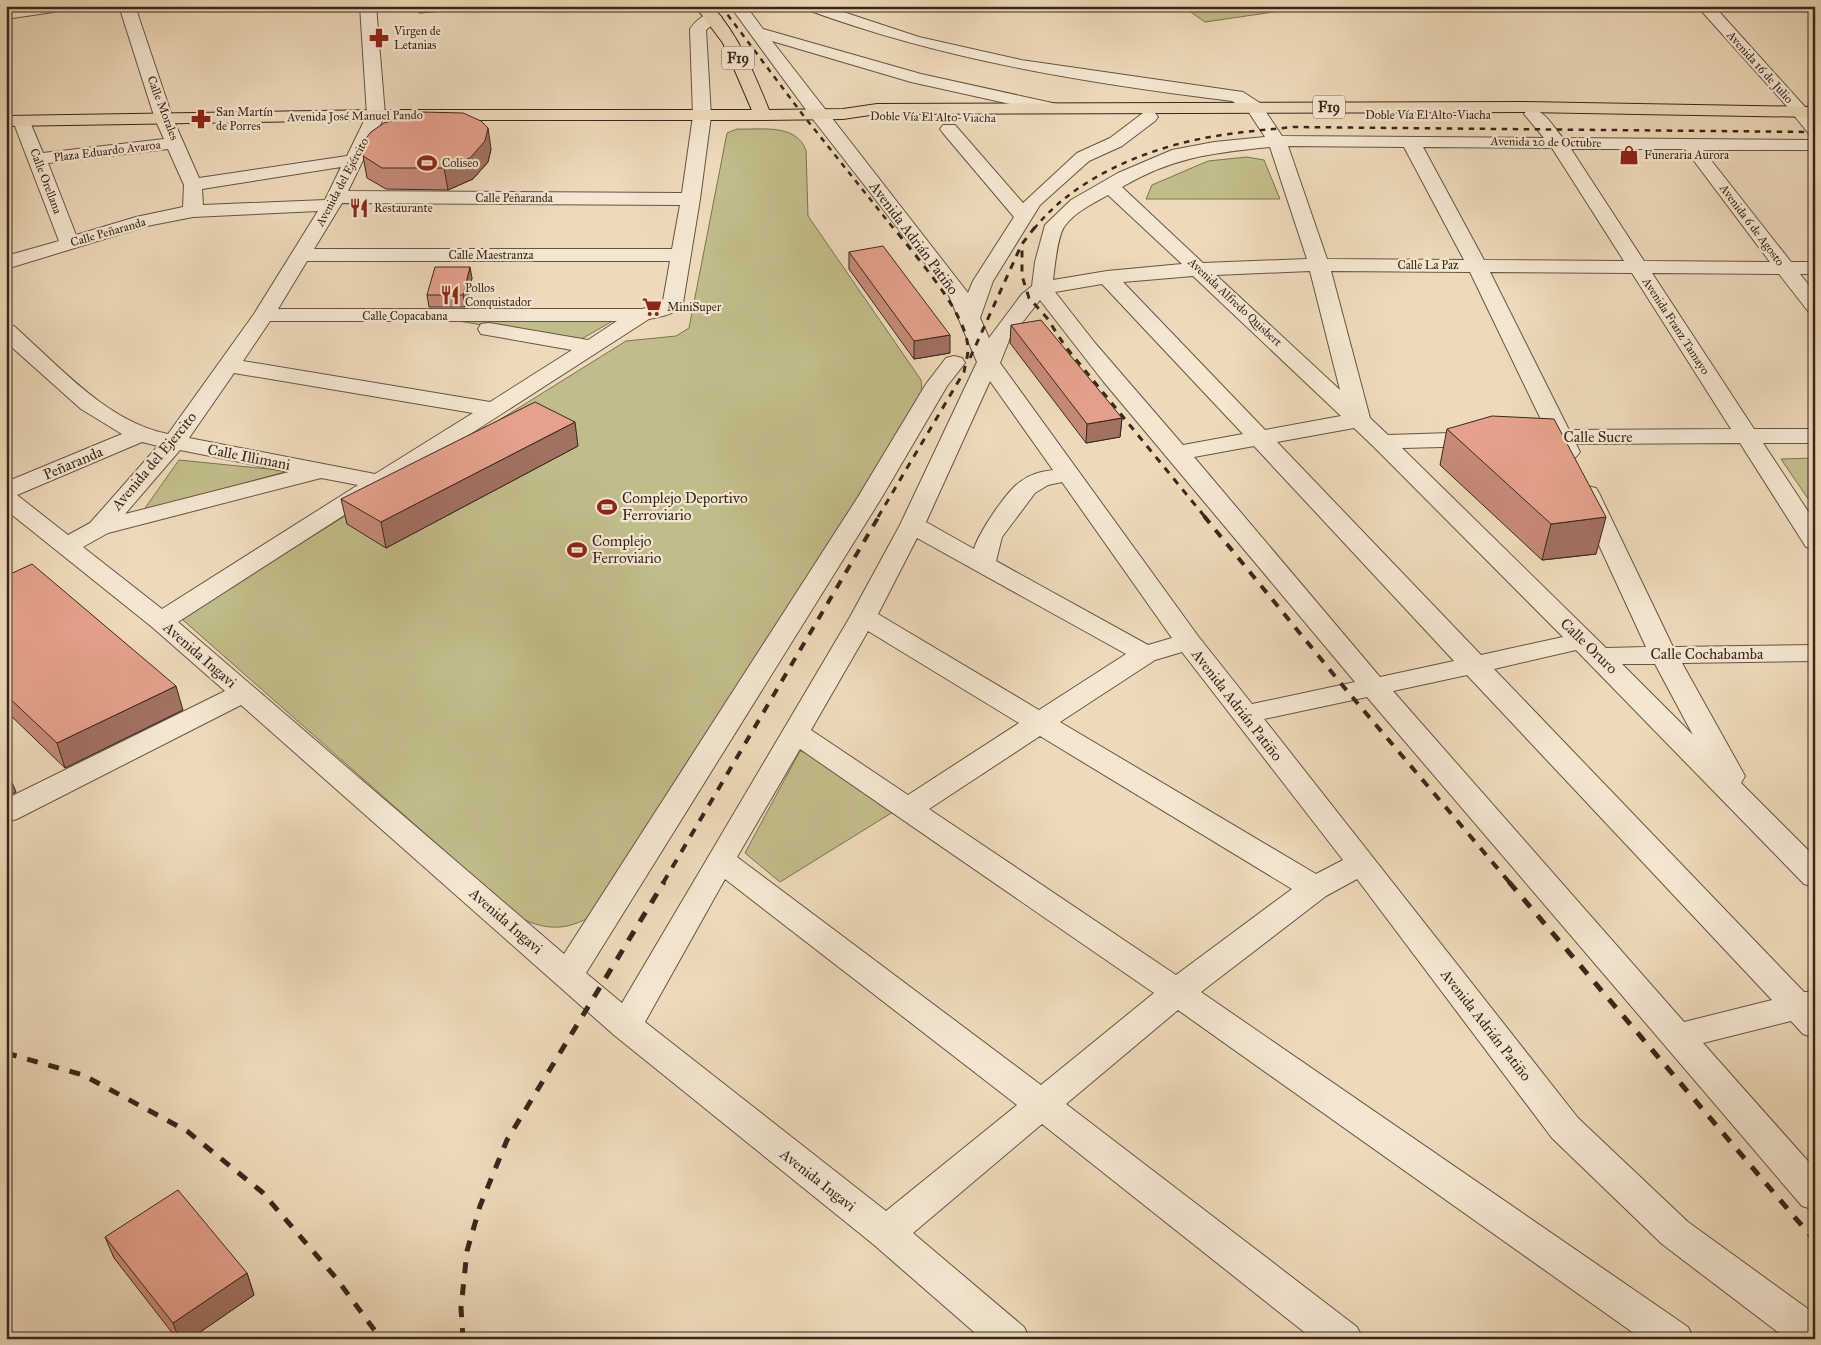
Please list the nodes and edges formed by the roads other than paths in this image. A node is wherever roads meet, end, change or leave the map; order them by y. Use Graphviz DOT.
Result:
graph roads {
  1 [pos="60,6"];
  2 [pos="127,6"];
  3 [pos="368,6"];
  4 [pos="738,6"];
  5 [pos="810,6"];
  6 [pos="1705,6"];
  7 [pos="709,12"];
  8 [pos="6,14"];
  9 [pos="760,33"];
  10 [pos="1815,100"];
  11 [pos="1051,108"];
  12 [pos="1257,111"];
  13 [pos="818,114"];
  14 [pos="843,114"];
  15 [pos="1533,114"];
  16 [pos="376,115"];
  17 [pos="763,115"];
  18 [pos="702,116"];
  19 [pos="1807,116"];
  20 [pos="1149,117"];
  21 [pos="164,119"];
  22 [pos="14,121"];
  23 [pos="949,129"];
  24 [pos="1278,141"];
  25 [pos="1410,141"];
  26 [pos="176,143"];
  27 [pos="1558,143"];
  28 [pos="1689,143"];
  29 [pos="1815,145"];
  30 [pos="38,159"];
  31 [pos="354,160"];
  32 [pos="193,185"];
  33 [pos="1110,186"];
  34 [pos="691,199"];
  35 [pos="334,201"];
  36 [pos="193,211"];
  37 [pos="1024,215"];
  38 [pos="69,242"];
  39 [pos="302,254"];
  40 [pos="680,255"];
  41 [pos="6,263"];
  42 [pos="1318,265"];
  43 [pos="1477,266"];
  44 [pos="1637,266"];
  45 [pos="1785,268"];
  46 [pos="1815,268"];
  47 [pos="1200,269"];
  48 [pos="1107,277"];
  49 [pos="1042,288"];
  50 [pos="1815,307"];
  51 [pos="642,315"];
  52 [pos="264,316"];
  53 [pos="421,317"];
  54 [pos="969,319"];
  55 [pos="6,331"];
  56 [pos="593,347"];
  57 [pos="954,363"];
  58 [pos="990,364"];
  59 [pos="229,365"];
  60 [pos="492,409"];
  61 [pos="1359,420"];
  62 [pos="140,435"];
  63 [pos="1815,436"];
  64 [pos="1561,437"];
  65 [pos="1748,437"];
  66 [pos="1261,438"];
  67 [pos="175,441"];
  68 [pos="1382,442"];
  69 [pos="1178,453"];
  70 [pos="321,471"];
  71 [pos="1068,474"];
  72 [pos="377,482"];
  73 [pos="6,491"];
  74 [pos="6,498"];
  75 [pos="912,524"];
  76 [pos="99,528"];
  77 [pos="1815,542"];
  78 [pos="67,545"];
  79 [pos="983,564"];
  80 [pos="862,617"];
  81 [pos="161,621"];
  82 [pos="1188,642"];
  83 [pos="1591,648"];
  84 [pos="1815,653"];
  85 [pos="1145,654"];
  86 [pos="1663,654"];
  87 [pos="1473,665"];
  88 [pos="1372,687"];
  89 [pos="243,692"];
  90 [pos="1244,715"];
  91 [pos="1040,722"];
  92 [pos="795,732"];
  93 [pos="1745,804"];
  94 [pos="907,809"];
  95 [pos="6,812"];
  96 [pos="720,860"];
  97 [pos="1362,863"];
  98 [pos="1815,876"];
  99 [pos="1315,888"];
  100 [pos="568,975"];
  101 [pos="1177,992"];
  102 [pos="1809,1011"];
  103 [pos="626,1026"];
  104 [pos="1677,1037"];
  105 [pos="1041,1104"];
  106 [pos="1815,1195"];
  107 [pos="886,1233"];
  108 [pos="1815,1337"];
  109 [pos="1010,1339"];
  110 [pos="1343,1339"];
  111 [pos="1674,1339"];
  1 -- 8 [label="street"];
  2 -- 21 [label="street, Calle Morales"];
  3 -- 16 [label="street"];
  4 -- 9 [label="street, Avenida Adrián Patiño"];
  5 -- 12 [label="street"];
  6 -- 19 [label="street, Avenida 16 de Julio"];
  7 -- 17 [label="main road, F19"];
  7 -- 18 [label="street"];
  9 -- 11 [label="street"];
  9 -- 13 [label="street, Avenida Adrián Patiño"];
  10 -- 19 [label="street"];
  11 -- 12 [label="main road, Doble Vía El Alto-Viacha / F19"];
  11 -- 14 [label="main road, Doble Vía El Alto-Viacha / F19"];
  12 -- 15 [label="main road, Doble Vía El Alto-Viacha / F19"];
  12 -- 19 [label="main road, Doble Vía El Alto-Viacha / F19"];
  12 -- 20 [label="main road, Doble Vía El Alto-Viacha / F19"];
  12 -- 24 [label="street"];
  13 -- 14 [label="main road, F19"];
  13 -- 17 [label="main road, F19"];
  13 -- 54 [label="street, Avenida Adrián Patiño"];
  14 -- 20 [label="main road, Doble Vía El Alto-Viacha / F19"];
  15 -- 19 [label="main road, Doble Vía El Alto-Viacha / F19"];
  15 -- 27 [label="street, Avenida Franz Tamayo"];
  16 -- 18 [label="main road, Avenida José Manuel Pando"];
  16 -- 21 [label="main road, Avenida José Manuel Pando"];
  16 -- 31 [label="street, Avenida del Ejército"];
  17 -- 18 [label="main road, Avenida José Manuel Pando"];
  18 -- 34 [label="street"];
  20 -- 37 [label="street"];
  21 -- 22 [label="main road, Avenida José Manuel Pando"];
  21 -- 26 [label="street, Calle Morales"];
  22 -- 30 [label="street, Calle Orellana"];
  23 -- 37 [label="street"];
  24 -- 25 [label="street, Avenida 20 de Octubre"];
  24 -- 33 [label="street, Avenida 20 de Octubre"];
  24 -- 42 [label="street"];
  25 -- 27 [label="street, Avenida 20 de Octubre"];
  25 -- 43 [label="street"];
  26 -- 30 [label="street, Plaza Eduardo Avaroa"];
  26 -- 32 [label="street, Calle Morales"];
  27 -- 28 [label="street, Avenida 20 de Octubre"];
  27 -- 44 [label="street, Avenida Franz Tamayo"];
  28 -- 29 [label="street, Avenida 20 de Octubre"];
  28 -- 45 [label="street, Avenida 6 de Agosto"];
  30 -- 38 [label="street, Calle Orellana"];
  31 -- 32 [label="street"];
  31 -- 35 [label="street, Avenida del Ejército"];
  32 -- 36 [label="street, Calle Morales"];
  33 -- 47 [label="street, Avenida Alfredo Quisbert"];
  33 -- 49 [label="street, Avenida 20 de Octubre"];
  34 -- 35 [label="street, Calle Peñaranda"];
  34 -- 40 [label="street"];
  35 -- 36 [label="street, Calle Peñaranda"];
  35 -- 39 [label="street, Avenida del Ejército"];
  36 -- 38 [label="street, Calle Peñaranda"];
  37 -- 54 [label="street"];
  38 -- 41 [label="street, Calle Peñaranda"];
  39 -- 40 [label="street, Calle Maestranza"];
  39 -- 52 [label="street, Avenida del Ejército"];
  40 -- 51 [label="street, Calle Copacabana"];
  42 -- 43 [label="street, Calle La Paz"];
  42 -- 47 [label="street, Calle La Paz"];
  42 -- 61 [label="street"];
  43 -- 44 [label="street, Calle La Paz"];
  43 -- 64 [label="street"];
  44 -- 45 [label="street, Calle La Paz"];
  44 -- 65 [label="street, Avenida Franz Tamayo"];
  45 -- 46 [label="street, Calle La Paz"];
  45 -- 50 [label="street, Avenida 6 de Agosto"];
  47 -- 48 [label="street, Calle La Paz"];
  47 -- 61 [label="street, Avenida Alfredo Quisbert"];
  48 -- 49 [label="street, Calle La Paz"];
  48 -- 66 [label="street"];
  49 -- 58 [label="street"];
  49 -- 69 [label="street"];
  51 -- 53 [label="street, Calle Copacabana"];
  51 -- 56 [label="street"];
  52 -- 53 [label="street, Calle Copacabana"];
  52 -- 59 [label="street, Avenida del Ejercito"];
  53 -- 56 [label="street"];
  54 -- 58 [label="street, Avenida Adrián Patiño"];
  55 -- 62 [label="street, Calle Illimani"];
  56 -- 60 [label="street"];
  57 -- 100 [label="street"];
  58 -- 71 [label="street, Avenida Adrián Patiño"];
  58 -- 75 [label="street"];
  59 -- 60 [label="street"];
  59 -- 67 [label="street, Avenida del Ejercito"];
  60 -- 72 [label="street"];
  61 -- 66 [label="street"];
  61 -- 68 [label="street, Calle Oruro"];
  62 -- 67 [label="street, Calle Illimani"];
  62 -- 73 [label="street, Peñaranda"];
  63 -- 65 [label="street, Calle Sucre"];
  64 -- 65 [label="street, Calle Sucre"];
  64 -- 68 [label="street, Calle Sucre"];
  64 -- 86 [label="street"];
  65 -- 77 [label="street, Avenida Franz Tamayo"];
  66 -- 69 [label="street"];
  66 -- 87 [label="street"];
  67 -- 70 [label="street, Calle Illimani"];
  67 -- 76 [label="street, Avenida del Ejercito"];
  68 -- 83 [label="street, Calle Oruro"];
  69 -- 88 [label="street"];
  70 -- 72 [label="street, Calle Illimani"];
  70 -- 76 [label="street"];
  71 -- 79 [label="street"];
  71 -- 82 [label="street, Avenida Adrián Patiño"];
  72 -- 81 [label="street"];
  74 -- 78 [label="street, Avenida Ingavi"];
  75 -- 79 [label="street"];
  75 -- 80 [label="street"];
  76 -- 78 [label="street, Avenida del Ejercito"];
  78 -- 81 [label="street, Avenida Ingavi"];
  79 -- 85 [label="street"];
  80 -- 91 [label="street"];
  80 -- 92 [label="street"];
  81 -- 89 [label="street, Avenida Ingavi"];
  82 -- 85 [label="street"];
  82 -- 90 [label="street, Avenida Adrián Patiño"];
  83 -- 86 [label="street, Calle Cochabamba"];
  83 -- 87 [label="street, Calle Cochabamba"];
  83 -- 93 [label="street, Calle Oruro"];
  84 -- 86 [label="street, Calle Cochabamba"];
  85 -- 91 [label="street"];
  86 -- 93 [label="street"];
  87 -- 88 [label="street, Calle Cochabamba"];
  87 -- 102 [label="street"];
  88 -- 90 [label="street, Calle Cochabamba"];
  88 -- 104 [label="street"];
  89 -- 95 [label="street"];
  89 -- 100 [label="street, Avenida Ingavi"];
  90 -- 97 [label="street, Avenida Adrián Patiño"];
  91 -- 94 [label="street"];
  91 -- 99 [label="street"];
  92 -- 94 [label="street"];
  92 -- 96 [label="street"];
  93 -- 98 [label="street, Calle Oruro"];
  94 -- 101 [label="street"];
  96 -- 103 [label="street"];
  96 -- 105 [label="street"];
  97 -- 99 [label="street"];
  97 -- 108 [label="street, Avenida Adrián Patiño"];
  99 -- 101 [label="street"];
  100 -- 103 [label="street, Avenida Ingavi"];
  101 -- 105 [label="street"];
  101 -- 111 [label="street"];
  102 -- 104 [label="street"];
  103 -- 107 [label="street, Avenida Ingavi"];
  104 -- 106 [label="street"];
  105 -- 107 [label="street"];
  105 -- 110 [label="street"];
  107 -- 109 [label="street, Avenida Ingavi"];
}
